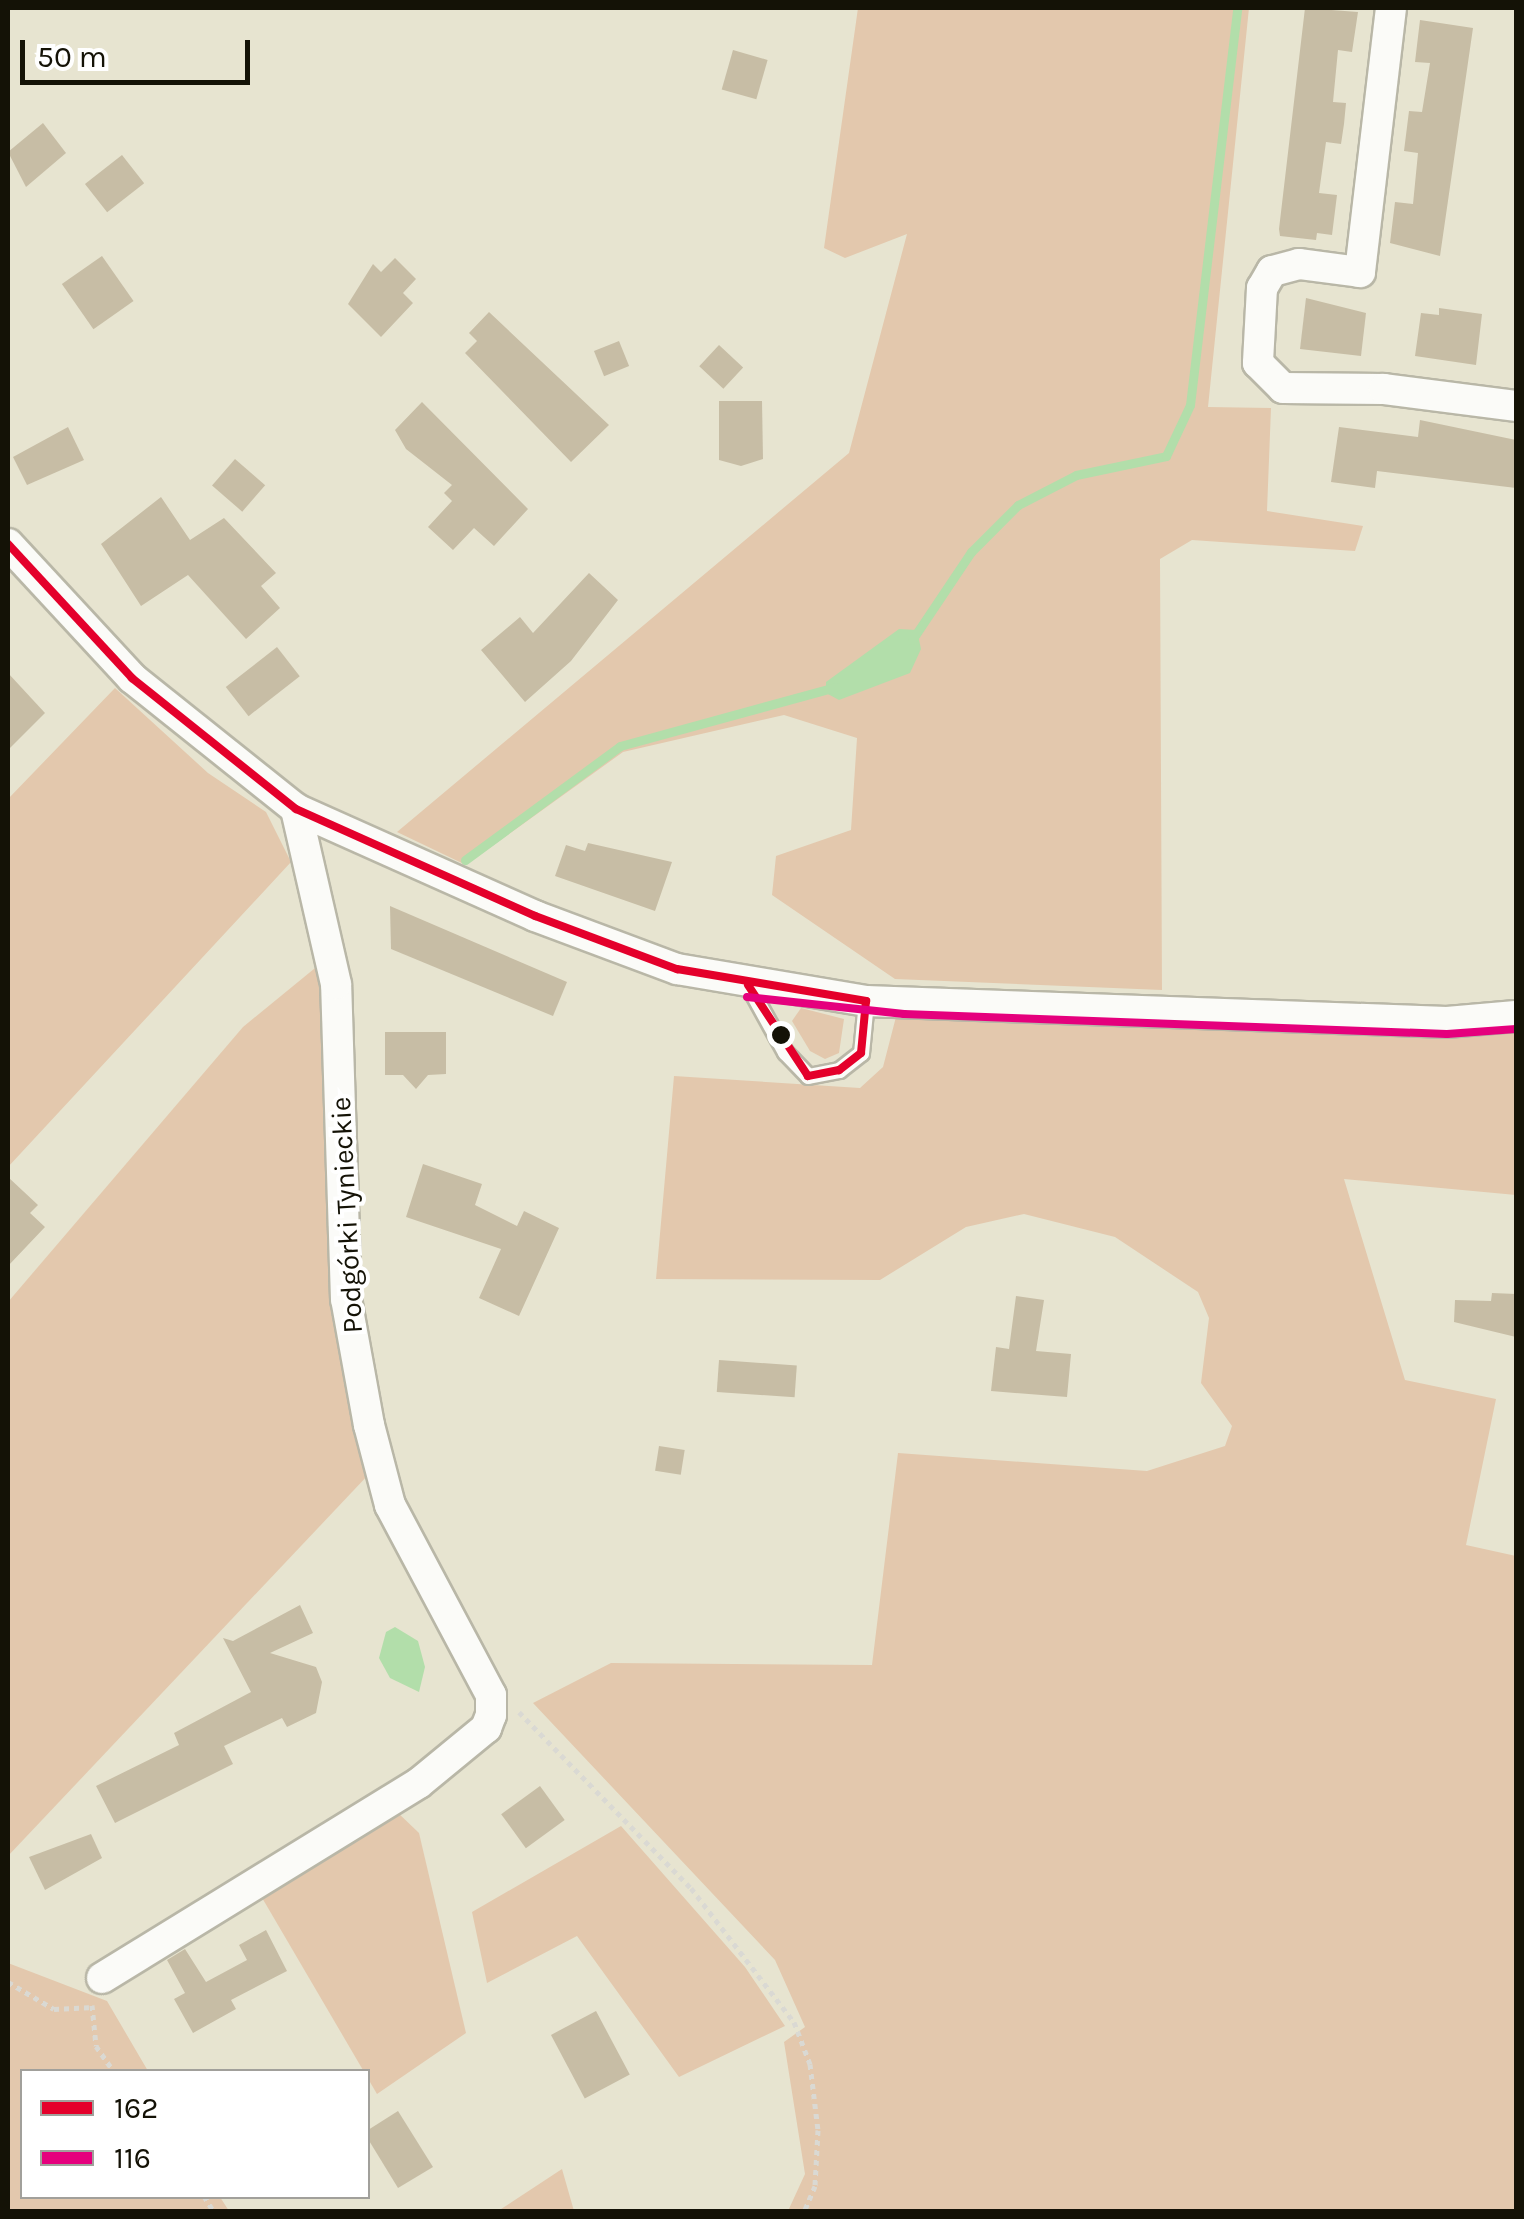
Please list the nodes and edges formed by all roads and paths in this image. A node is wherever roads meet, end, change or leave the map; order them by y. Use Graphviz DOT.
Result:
graph roads {
  1 [pos="1391,8"];
  2 [pos="1516,406"];
  3 [pos="8,544"];
  4 [pos="296,809"];
  5 [pos="748,985"];
  6 [pos="866,1001"];
  7 [pos="1516,1016"];
  8 [pos="491,1705"];
  9 [pos="8,1982"];
  10 [pos="97,1992"];
  11 [pos="112,2069"];
  12 [pos="804,2212"];
  1 -- 2 [label="street"];
  3 -- 4 [label="street"];
  4 -- 5 [label="street"];
  4 -- 8 [label="street, Podgórki Tynieckie"];
  5 -- 6 [label="street"];
  5 -- 6 [label="lane"];
  6 -- 7 [label="street"];
  8 -- 10 [label="street"];
  8 -- 12 [label="path"];
  9 -- 10 [label="path"];
  10 -- 11 [label="path"];
}
